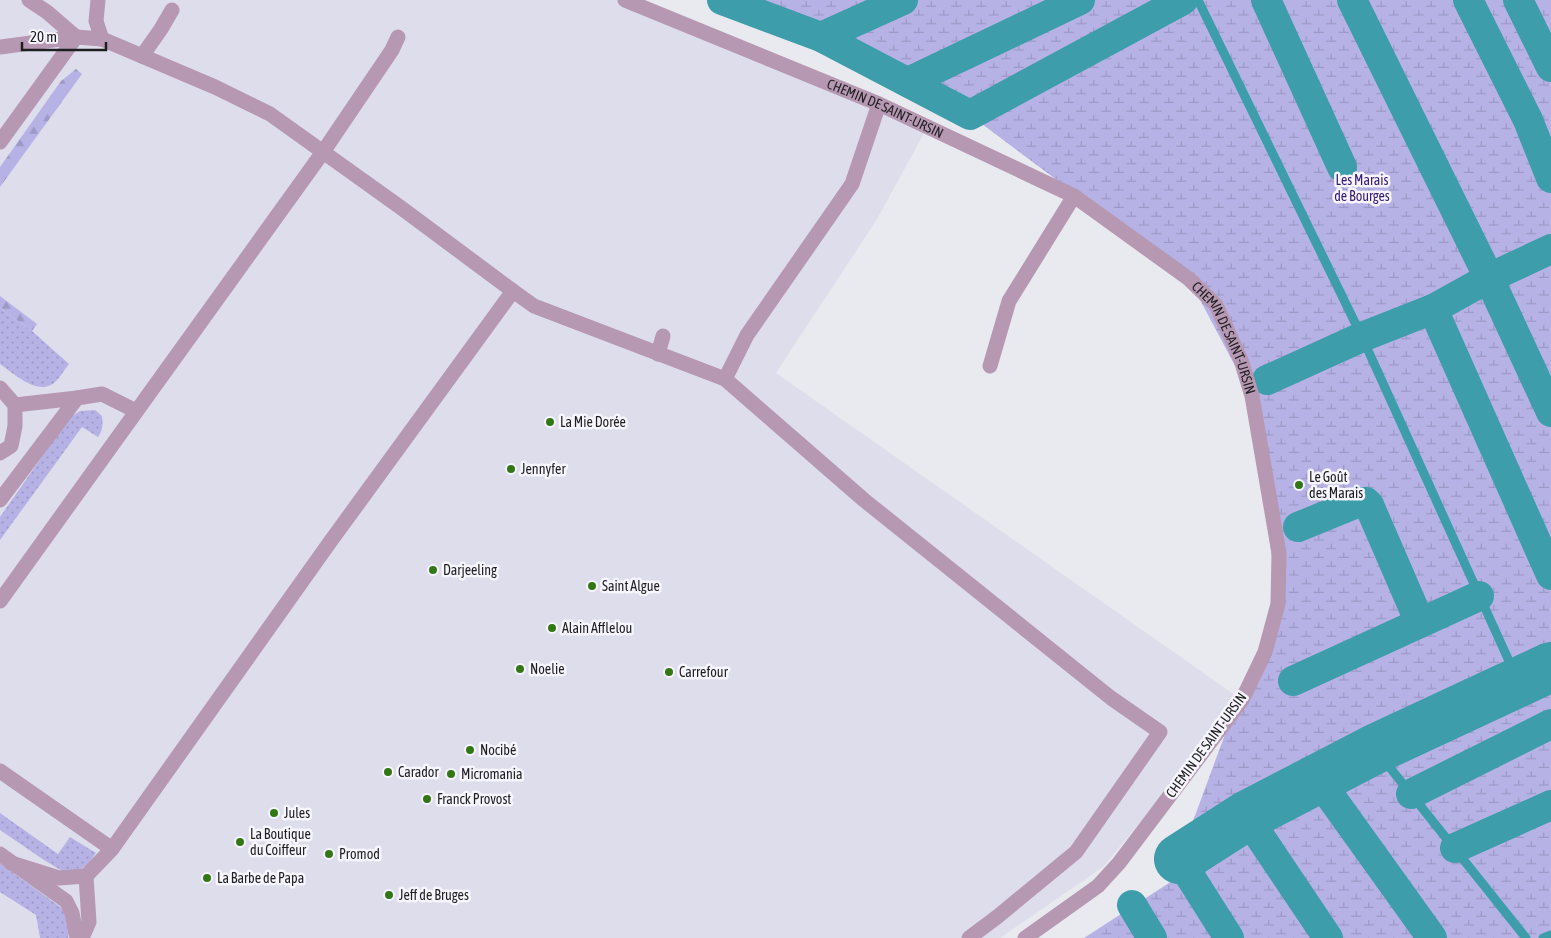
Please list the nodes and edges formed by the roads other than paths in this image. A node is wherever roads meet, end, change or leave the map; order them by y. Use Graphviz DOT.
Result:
graph roads {
  1 [pos="29,0"];
  2 [pos="98,0"];
  3 [pos="625,0"];
  4 [pos="172,10"];
  5 [pos="76,37"];
  6 [pos="398,37"];
  7 [pos="102,39"];
  8 [pos="0,47"];
  9 [pos="142,56"];
  10 [pos="879,104"];
  11 [pos="0,142"];
  12 [pos="323,152"];
  13 [pos="1074,196"];
  14 [pos="513,291"];
  15 [pos="663,336"];
  16 [pos="658,354"];
  17 [pos="990,366"];
  18 [pos="725,379"];
  19 [pos="0,388"];
  20 [pos="77,398"];
  21 [pos="15,405"];
  22 [pos="136,411"];
  23 [pos="0,453"];
  24 [pos="0,500"];
  25 [pos="0,601"];
  26 [pos="0,770"];
  27 [pos="112,849"];
  28 [pos="6,858"];
  29 [pos="86,876"];
  30 [pos="77,938"];
  31 [pos="82,938"];
  32 [pos="969,938"];
  33 [pos="1025,938"];
  1 -- 5 [label="street"];
  2 -- 7 [label="street"];
  3 -- 10 [label="street, CHEMIN DE SAINT-URSIN"];
  4 -- 9 [label="street"];
  5 -- 7 [label="street"];
  5 -- 8 [label="street"];
  5 -- 11 [label="street"];
  6 -- 12 [label="street"];
  7 -- 9 [label="street"];
  9 -- 12 [label="street"];
  10 -- 13 [label="street, CHEMIN DE SAINT-URSIN"];
  10 -- 18 [label="street"];
  12 -- 14 [label="street"];
  12 -- 22 [label="street"];
  13 -- 17 [label="street"];
  13 -- 33 [label="street, CHEMIN DE SAINT-URSIN"];
  14 -- 16 [label="street"];
  14 -- 27 [label="street"];
  15 -- 16 [label="street"];
  16 -- 18 [label="street"];
  18 -- 32 [label="street"];
  19 -- 21 [label="street"];
  20 -- 21 [label="street"];
  20 -- 22 [label="street"];
  20 -- 24 [label="street"];
  21 -- 23 [label="street"];
  22 -- 25 [label="street"];
  26 -- 27 [label="street"];
  27 -- 29 [label="street"];
  28 -- 29 [label="street"];
  28 -- 30 [label="street"];
  29 -- 31 [label="street"];
}
